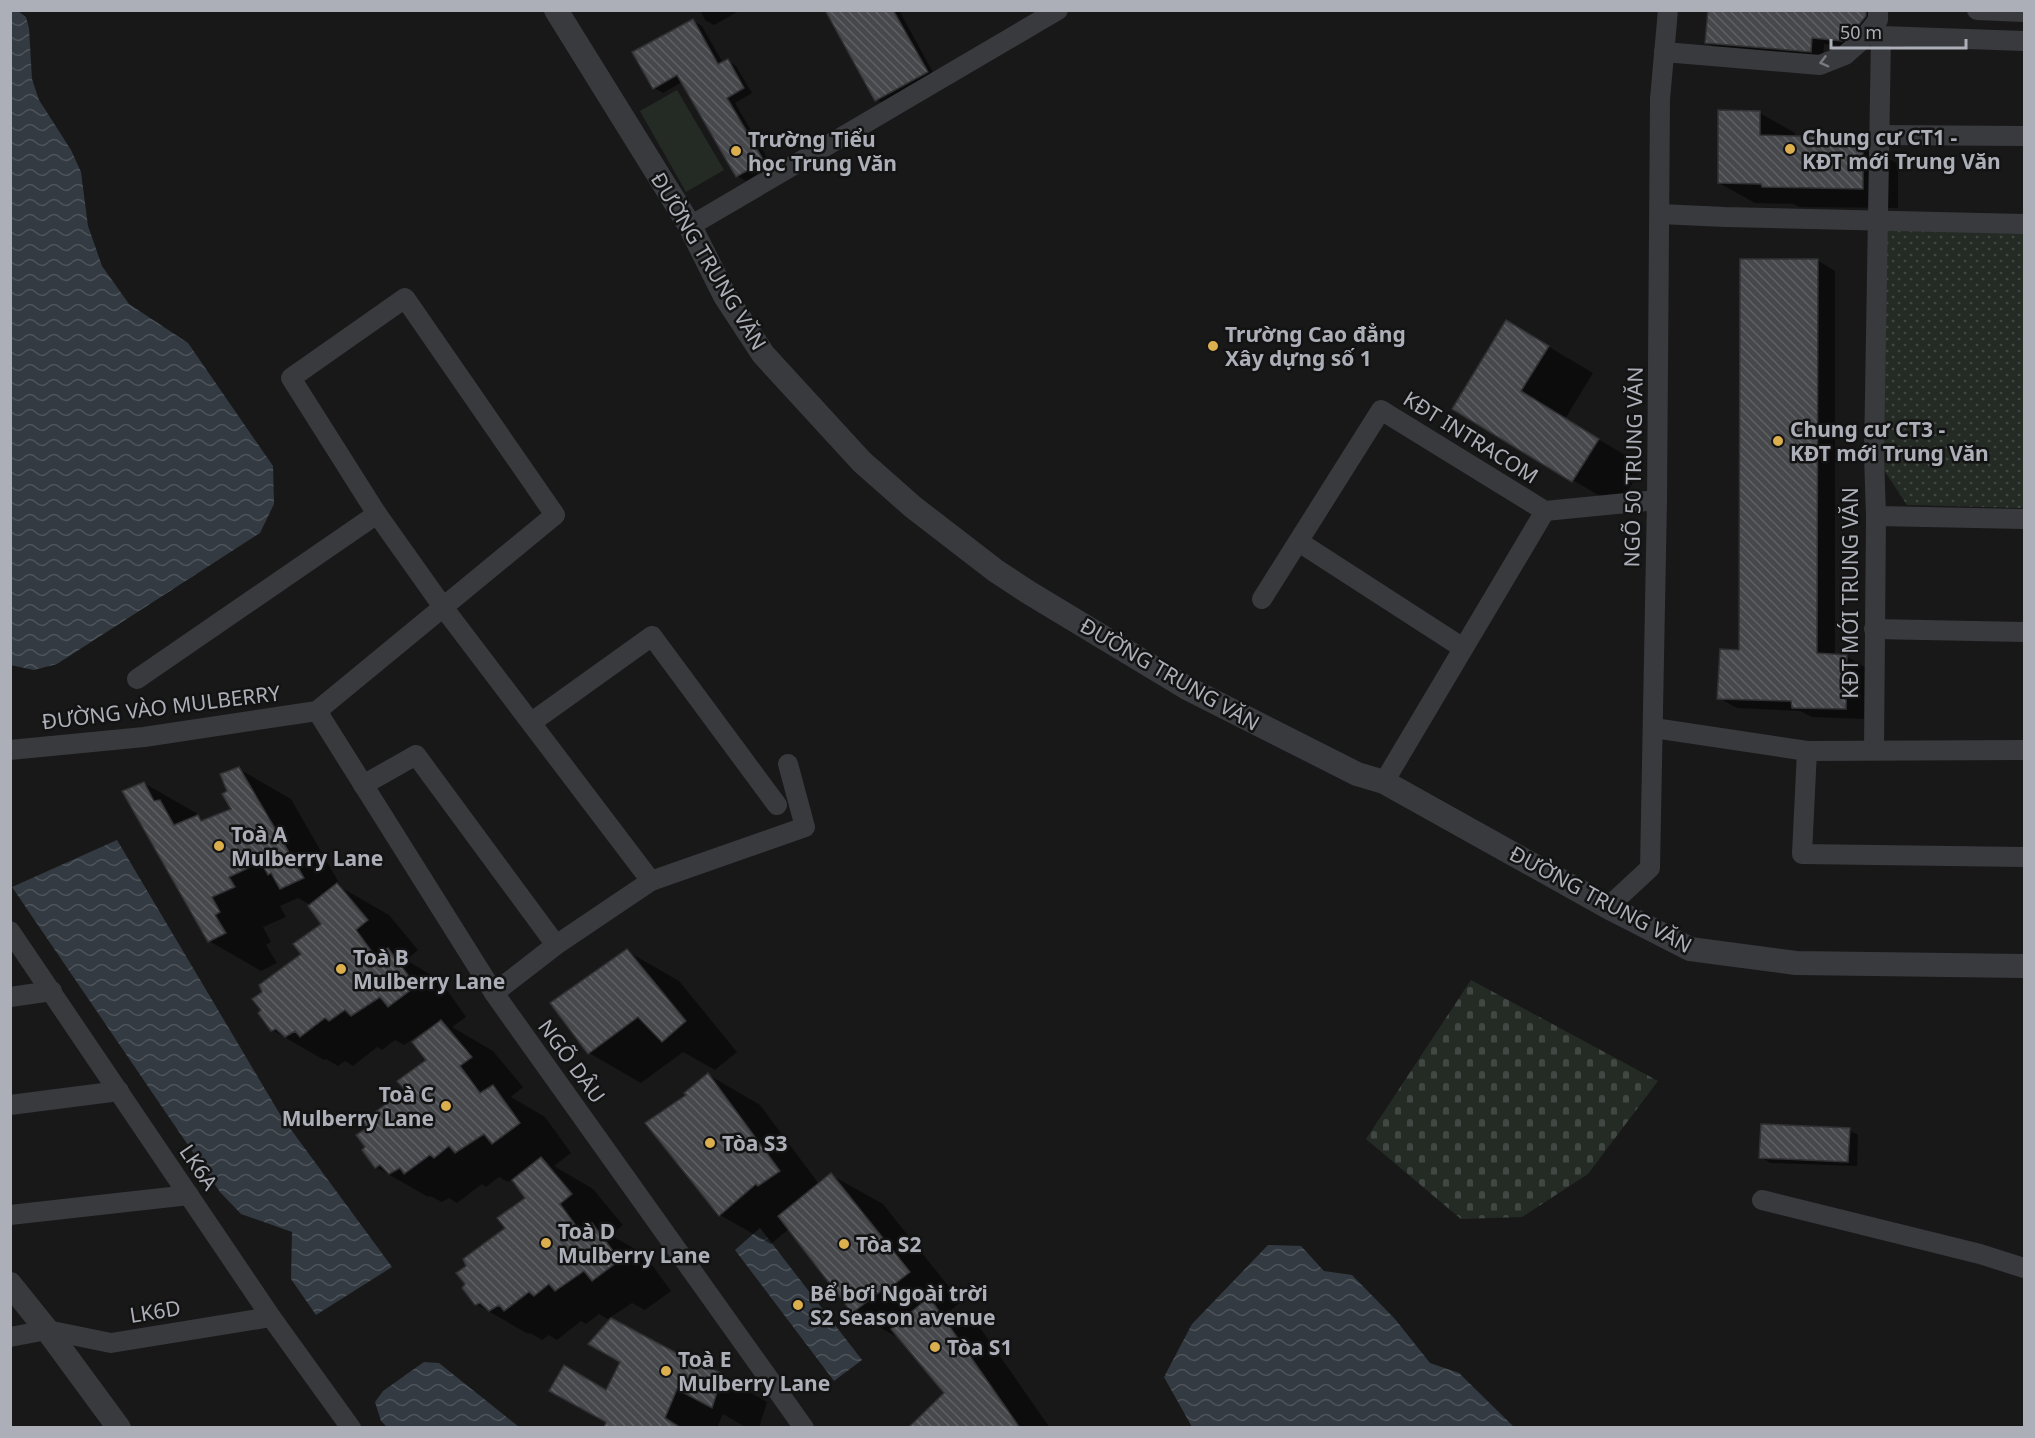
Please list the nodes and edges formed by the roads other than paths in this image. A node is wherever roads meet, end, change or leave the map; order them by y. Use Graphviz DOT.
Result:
graph roads {
  1 [pos="556,10"];
  2 [pos="1058,10"];
  3 [pos="1668,10"];
  4 [pos="1878,10"];
  5 [pos="1977,10"];
  6 [pos="2025,12"];
  7 [pos="2025,41"];
  8 [pos="1664,52"];
  9 [pos="1879,135"];
  10 [pos="2025,136"];
  11 [pos="1660,214"];
  12 [pos="1879,221"];
  13 [pos="2025,224"];
  14 [pos="690,226"];
  15 [pos="1657,500"];
  16 [pos="1545,511"];
  17 [pos="377,514"];
  18 [pos="1876,516"];
  19 [pos="2025,519"];
  20 [pos="1299,542"];
  21 [pos="1262,598"];
  22 [pos="443,607"];
  23 [pos="1874,629"];
  24 [pos="2025,632"];
  25 [pos="1463,648"];
  26 [pos="137,679"];
  27 [pos="317,711"];
  28 [pos="532,722"];
  29 [pos="1654,728"];
  30 [pos="10,750"];
  31 [pos="1874,750"];
  32 [pos="2025,750"];
  33 [pos="1807,751"];
  34 [pos="788,764"];
  35 [pos="1384,782"];
  36 [pos="363,785"];
  37 [pos="777,805"];
  38 [pos="2025,857"];
  39 [pos="651,881"];
  40 [pos="1608,907"];
  41 [pos="10,931"];
  42 [pos="556,945"];
  43 [pos="2025,966"];
  44 [pos="52,991"];
  45 [pos="494,993"];
  46 [pos="10,997"];
  47 [pos="119,1092"];
  48 [pos="10,1106"];
  49 [pos="189,1195"];
  50 [pos="1762,1200"];
  51 [pos="10,1215"];
  52 [pos="2025,1268"];
  53 [pos="10,1284"];
  54 [pos="271,1317"];
  55 [pos="47,1330"];
  56 [pos="10,1337"];
  57 [pos="119,1428"];
  58 [pos="351,1428"];
  59 [pos="804,1428"];
  1 -- 14 [label="street, ĐƯỜNG TRUNG VĂN"];
  2 -- 14 [label="street"];
  3 -- 8 [label="street, NGÕ 50 TRUNG VĂN"];
  4 -- 8 [label="street, one-way"];
  5 -- 6 [label="street"];
  7 -- 9 [label="street, KĐT MỚI TRUNG VĂN"];
  8 -- 11 [label="street, NGÕ 50 TRUNG VĂN"];
  9 -- 10 [label="street"];
  9 -- 12 [label="street, KĐT MỚI TRUNG VĂN"];
  11 -- 12 [label="street"];
  11 -- 15 [label="street, NGÕ 50 TRUNG VĂN"];
  12 -- 13 [label="street"];
  12 -- 18 [label="street, KĐT MỚI TRUNG VĂN"];
  14 -- 35 [label="street, ĐƯỜNG TRUNG VĂN"];
  15 -- 16 [label="street, KĐT INTRACOM"];
  15 -- 29 [label="street, NGÕ 50 TRUNG VĂN"];
  16 -- 20 [label="street, KĐT INTRACOM"];
  16 -- 25 [label="street, KĐT INTRACOM"];
  17 -- 22 [label="street"];
  17 -- 22 [label="street"];
  17 -- 26 [label="street"];
  18 -- 19 [label="street"];
  18 -- 23 [label="street, KĐT MỚI TRUNG VĂN"];
  20 -- 21 [label="street, KĐT INTRACOM"];
  20 -- 25 [label="street"];
  22 -- 27 [label="street"];
  22 -- 28 [label="street"];
  23 -- 24 [label="street"];
  23 -- 31 [label="street, KĐT MỚI TRUNG VĂN"];
  25 -- 35 [label="street, KĐT INTRACOM"];
  27 -- 30 [label="street, ĐƯỜNG VÀO MULBERRY"];
  27 -- 36 [label="street, NGÕ DÂU"];
  28 -- 37 [label="street"];
  28 -- 39 [label="street"];
  29 -- 33 [label="street"];
  29 -- 40 [label="street, NGÕ 50 TRUNG VĂN"];
  31 -- 32 [label="street"];
  31 -- 33 [label="street"];
  33 -- 38 [label="street"];
  34 -- 39 [label="street"];
  35 -- 40 [label="street, ĐƯỜNG TRUNG VĂN"];
  36 -- 42 [label="street"];
  36 -- 45 [label="street, NGÕ DÂU"];
  39 -- 42 [label="street"];
  40 -- 43 [label="street, ĐƯỜNG TRUNG VĂN"];
  41 -- 44 [label="street, LK6A"];
  42 -- 45 [label="street"];
  44 -- 46 [label="street"];
  44 -- 47 [label="street, LK6A"];
  45 -- 59 [label="street, NGÕ DÂU"];
  47 -- 48 [label="street"];
  47 -- 49 [label="street, LK6A"];
  49 -- 51 [label="street"];
  49 -- 54 [label="street, LK6A"];
  50 -- 52 [label="street"];
  53 -- 55 [label="street"];
  54 -- 55 [label="street, LK6D"];
  54 -- 58 [label="street, LK6A"];
  55 -- 56 [label="street"];
  55 -- 57 [label="street"];
}
